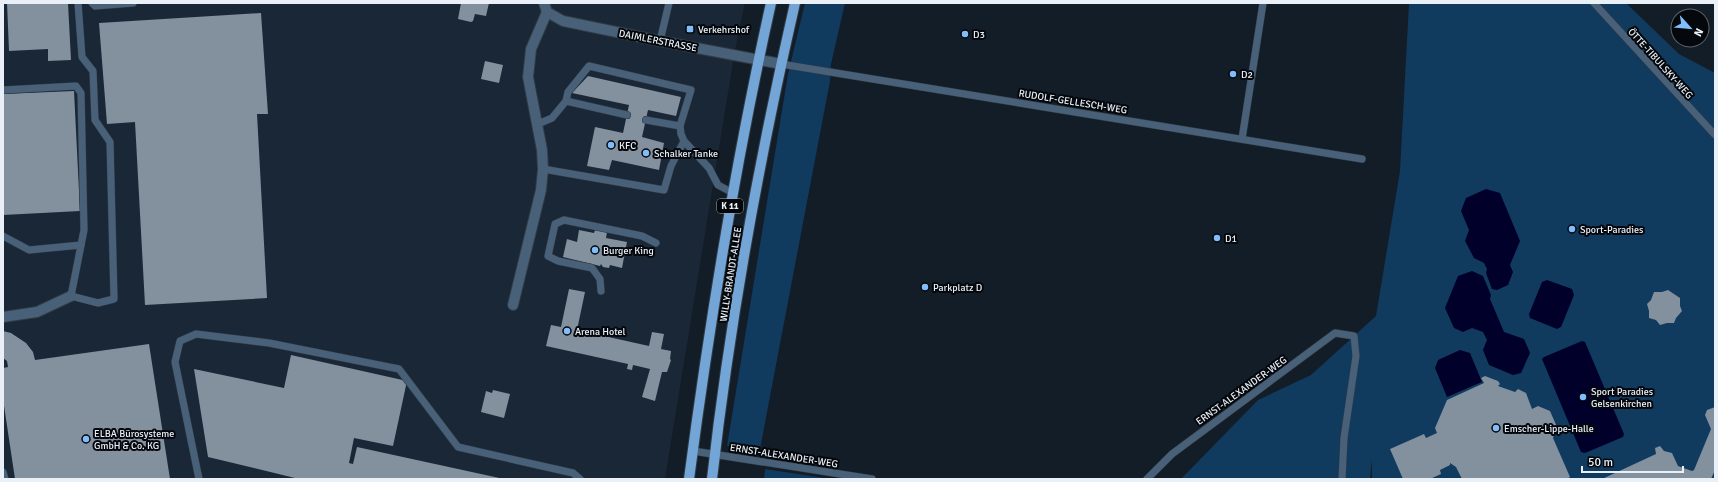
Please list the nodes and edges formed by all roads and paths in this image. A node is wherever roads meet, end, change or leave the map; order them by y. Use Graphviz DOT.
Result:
graph roads {
  1 [pos="78,3"];
  2 [pos="92,3"];
  3 [pos="133,3"];
  4 [pos="669,3"];
  5 [pos="771,3"];
  6 [pos="795,3"];
  7 [pos="1264,3"];
  8 [pos="1594,3"];
  9 [pos="545,8"];
  10 [pos="660,41"];
  11 [pos="758,59"];
  12 [pos="781,64"];
  13 [pos="3,90"];
  14 [pos="566,101"];
  15 [pos="627,115"];
  16 [pos="646,120"];
  17 [pos="538,124"];
  18 [pos="680,126"];
  19 [pos="1715,135"];
  20 [pos="1242,139"];
  21 [pos="684,141"];
  22 [pos="1362,159"];
  23 [pos="543,169"];
  24 [pos="733,193"];
  25 [pos="3,236"];
  26 [pos="656,244"];
  27 [pos="81,245"];
  28 [pos="601,291"];
  29 [pos="71,296"];
  30 [pos="513,305"];
  31 [pos="3,317"];
  32 [pos="693,450"];
  33 [pos="715,454"];
  34 [pos="3,472"];
  35 [pos="5,479"];
  36 [pos="199,479"];
  37 [pos="580,479"];
  38 [pos="689,479"];
  39 [pos="712,479"];
  40 [pos="872,479"];
  41 [pos="1147,479"];
  42 [pos="1342,479"];
  1 -- 29 [label="lane"];
  2 -- 3 [label="lane"];
  4 -- 10 [label="lane"];
  5 -- 11 [label="main road, WILLY-BRANDT-ALLEE / K 11"];
  6 -- 12 [label="main road, WILLY-BRANDT-ALLEE / K 11"];
  7 -- 20 [label="lane"];
  8 -- 19 [label="lane, ÖTTE-TIBULSKY-WEG"];
  9 -- 10 [label="street, DAIMLERSTRASSE"];
  9 -- 17 [label="street"];
  10 -- 11 [label="street, DAIMLERSTRASSE"];
  11 -- 12 [label="street, DAIMLERSTRASSE"];
  11 -- 24 [label="main road, WILLY-BRANDT-ALLEE / K 11"];
  12 -- 20 [label="lane, RUDOLF-GELLESCH-WEG"];
  12 -- 33 [label="main road, WILLY-BRANDT-ALLEE / K 11"];
  13 -- 27 [label="lane"];
  14 -- 15 [label="lane"];
  14 -- 17 [label="lane"];
  14 -- 18 [label="lane"];
  16 -- 18 [label="lane"];
  17 -- 23 [label="street"];
  18 -- 21 [label="lane"];
  20 -- 22 [label="lane, RUDOLF-GELLESCH-WEG"];
  21 -- 23 [label="lane"];
  21 -- 24 [label="lane"];
  23 -- 30 [label="street"];
  24 -- 32 [label="main road, WILLY-BRANDT-ALLEE / K 11"];
  25 -- 27 [label="lane"];
  26 -- 28 [label="lane"];
  27 -- 29 [label="lane"];
  29 -- 31 [label="street"];
  32 -- 33 [label="lane, ERNST-ALEXANDER-WEG"];
  32 -- 38 [label="main road, WILLY-BRANDT-ALLEE / K 11"];
  33 -- 39 [label="main road, WILLY-BRANDT-ALLEE / K 11"];
  33 -- 40 [label="lane, ERNST-ALEXANDER-WEG"];
  34 -- 35 [label="lane"];
  36 -- 37 [label="lane"];
  41 -- 42 [label="lane, ERNST-ALEXANDER-WEG"];
}
